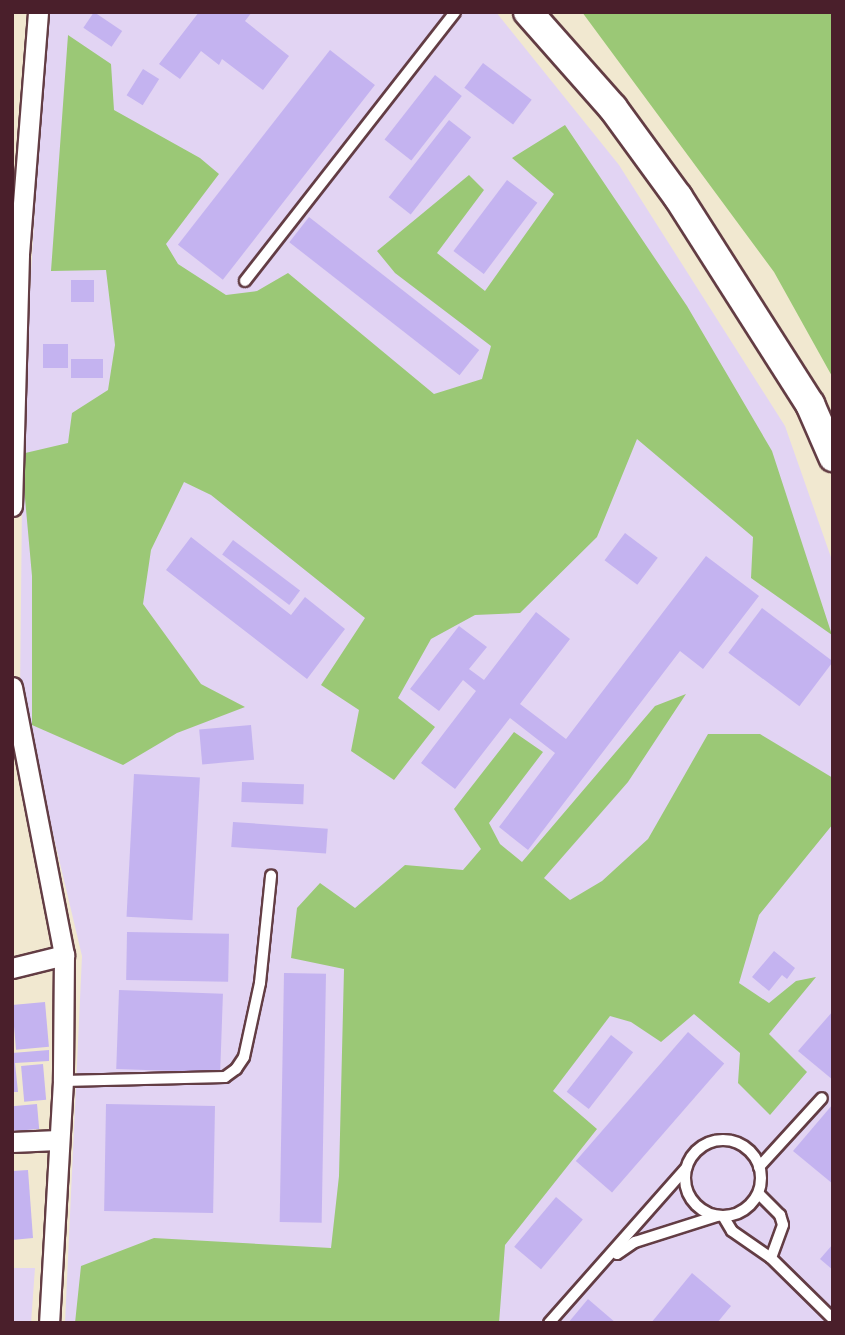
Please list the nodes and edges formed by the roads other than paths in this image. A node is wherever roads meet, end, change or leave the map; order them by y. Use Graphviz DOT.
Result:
graph roads {
  1 [pos="38,12"];
  2 [pos="455,12"];
  3 [pos="528,12"];
  4 [pos="245,281"];
  5 [pos="833,457"];
  6 [pos="12,506"];
  7 [pos="12,687"];
  8 [pos="271,876"];
  9 [pos="64,955"];
  10 [pos="12,968"];
  11 [pos="63,1081"];
  12 [pos="822,1098"];
  13 [pos="58,1140"];
  14 [pos="12,1142"];
  15 [pos="687,1167"];
  16 [pos="759,1167"];
  17 [pos="759,1194"];
  18 [pos="720,1216"];
  19 [pos="611,1258"];
  20 [pos="771,1258"];
  21 [pos="833,1319"];
  22 [pos="49,1323"];
  23 [pos="549,1323"];
  1 -- 6 [label="street"];
  2 -- 4 [label="lane"];
  3 -- 5 [label="street"];
  7 -- 9 [label="street"];
  8 -- 11 [label="lane"];
  9 -- 10 [label="street"];
  9 -- 11 [label="street"];
  11 -- 13 [label="street"];
  12 -- 16 [label="lane"];
  13 -- 14 [label="street"];
  13 -- 22 [label="street"];
  15 -- 16 [label="lane"];
  15 -- 18 [label="lane"];
  15 -- 19 [label="lane"];
  16 -- 17 [label="lane"];
  17 -- 18 [label="lane"];
  17 -- 20 [label="lane"];
  18 -- 19 [label="lane"];
  18 -- 20 [label="lane"];
  19 -- 23 [label="lane"];
  20 -- 21 [label="lane"];
}
